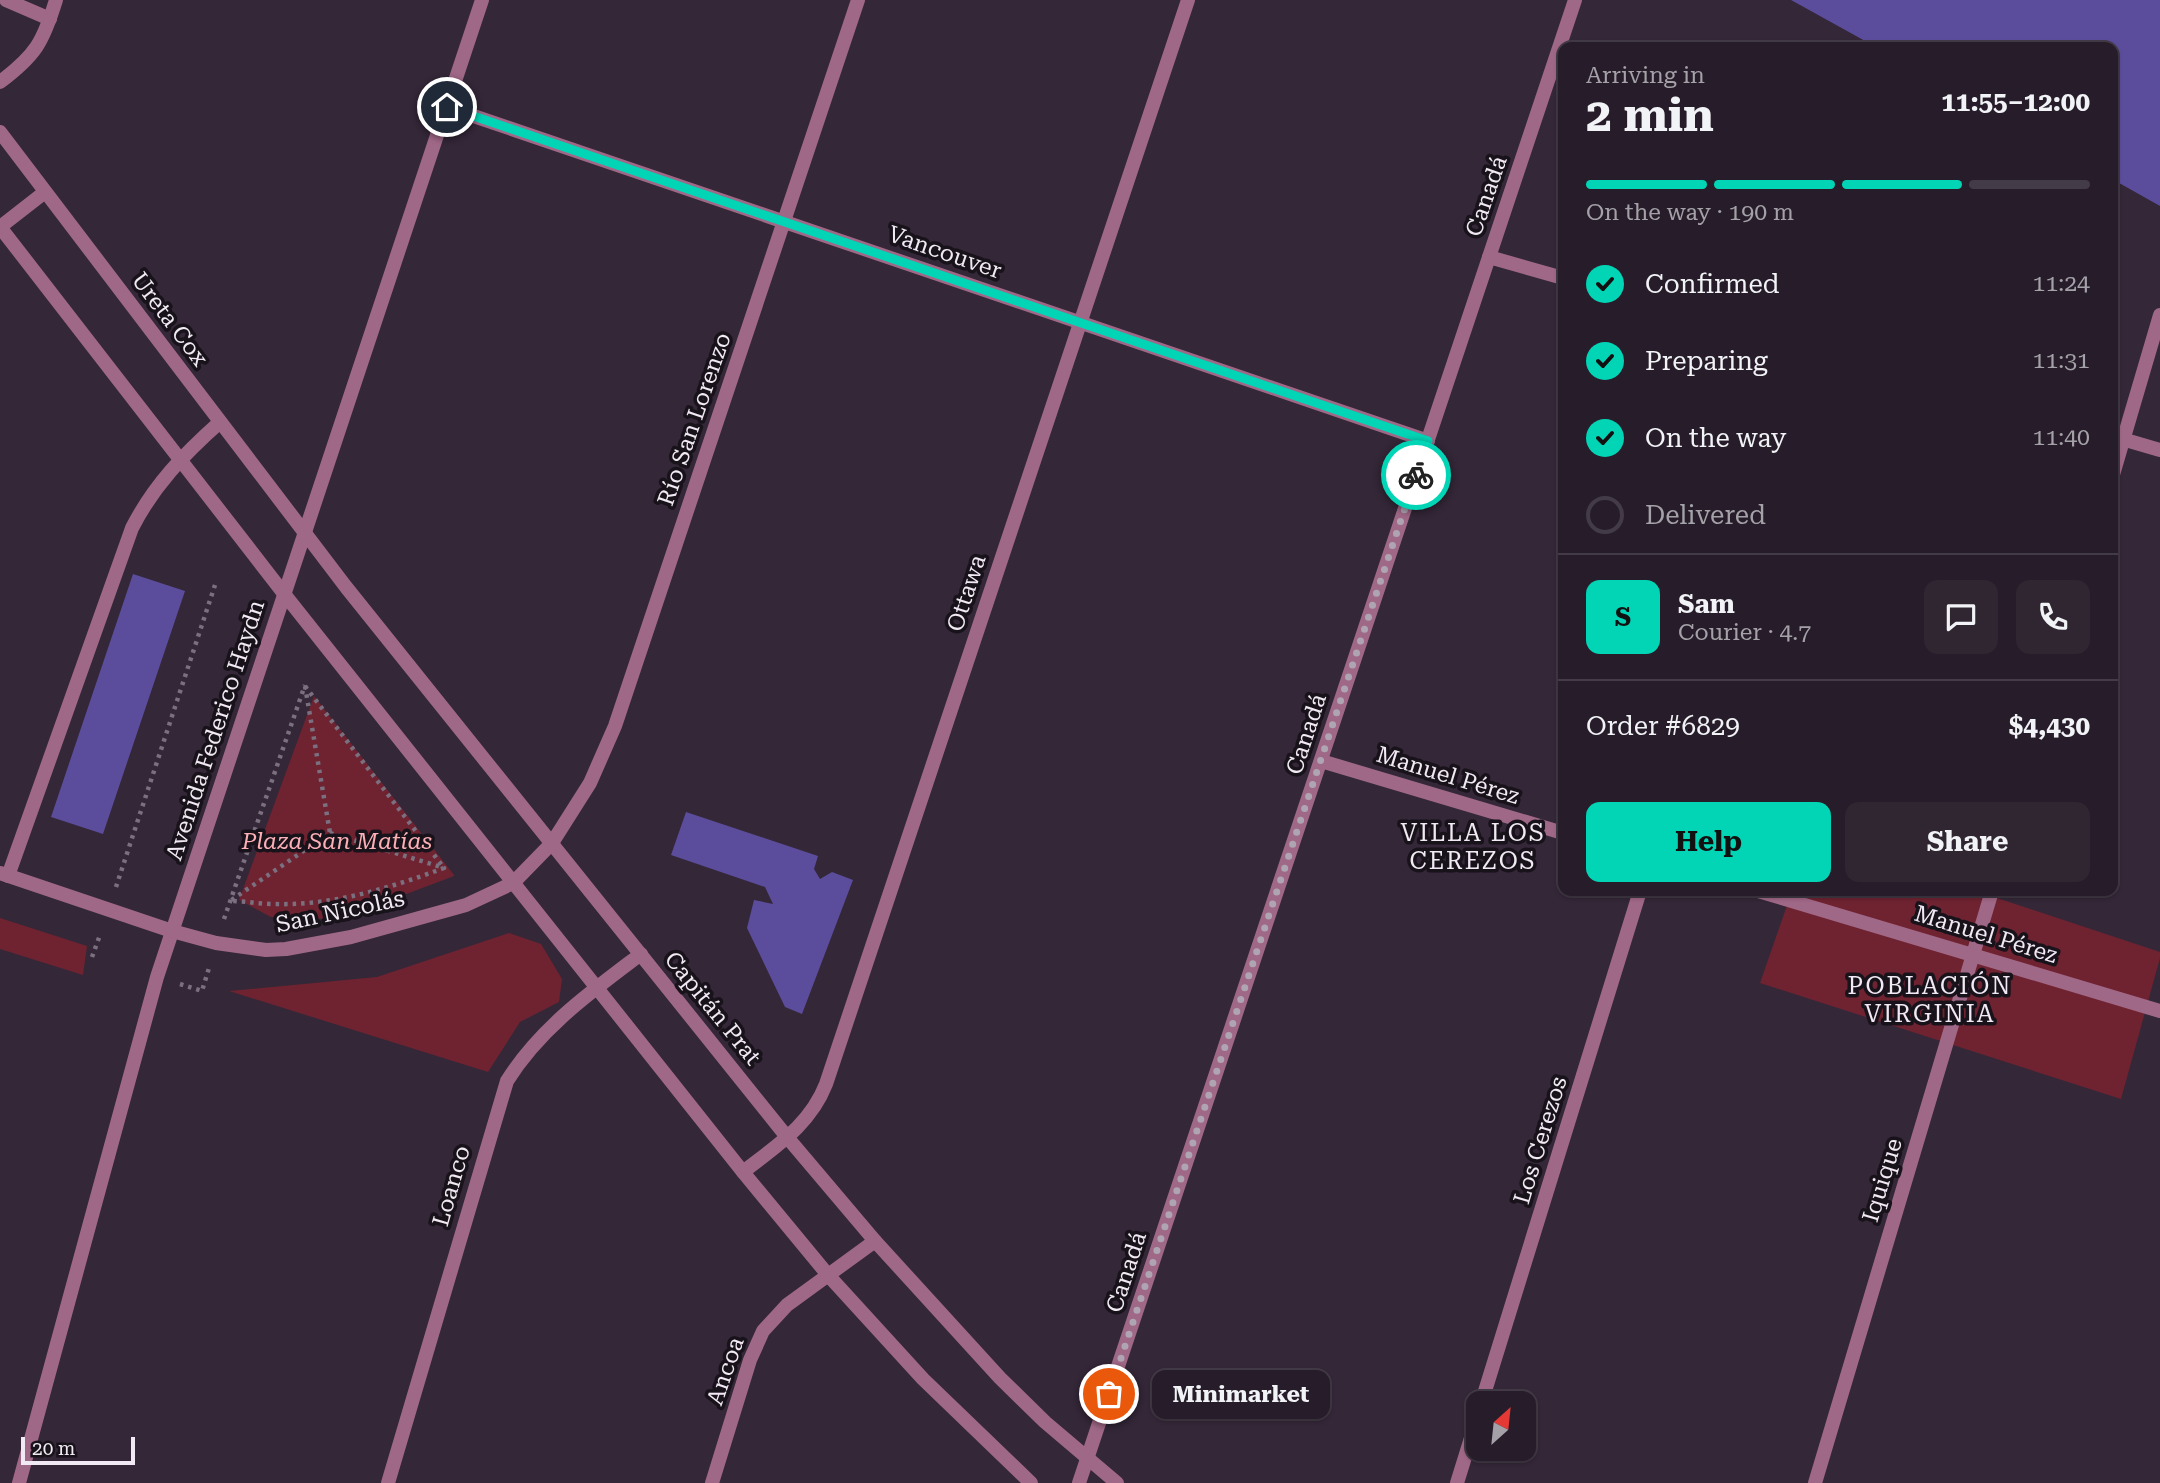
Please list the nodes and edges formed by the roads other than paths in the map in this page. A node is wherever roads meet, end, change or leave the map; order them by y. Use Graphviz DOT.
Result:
graph roads {
  1 [pos="6,0"];
  2 [pos="57,0"];
  3 [pos="482,0"];
  4 [pos="858,0"];
  5 [pos="1188,0"];
  6 [pos="1575,0"];
  7 [pos="50,19"];
  8 [pos="1561,42"];
  9 [pos="1558,51"];
  10 [pos="0,82"];
  11 [pos="447,107"];
  12 [pos="0,132"];
  13 [pos="45,192"];
  14 [pos="784,222"];
  15 [pos="0,227"];
  16 [pos="1489,257"];
  17 [pos="1558,277"];
  18 [pos="2160,315"];
  19 [pos="1081,322"];
  20 [pos="220,422"];
  21 [pos="2118,438"];
  22 [pos="1428,441"];
  23 [pos="2160,450"];
  24 [pos="179,459"];
  25 [pos="305,534"];
  26 [pos="285,594"];
  27 [pos="1321,761"];
  28 [pos="1558,832"];
  29 [pos="552,843"];
  30 [pos="4,874"];
  31 [pos="513,883"];
  32 [pos="1638,896"];
  33 [pos="1775,896"];
  34 [pos="1991,896"];
  35 [pos="172,931"];
  36 [pos="641,954"];
  37 [pos="1974,954"];
  38 [pos="595,989"];
  39 [pos="2160,1011"];
  40 [pos="787,1137"];
  41 [pos="743,1172"];
  42 [pos="875,1241"];
  43 [pos="828,1275"];
  44 [pos="1485,1391"];
  45 [pos="1466,1454"];
  46 [pos="1087,1459"];
  47 [pos="19,1483"];
  48 [pos="388,1483"];
  49 [pos="712,1483"];
  50 [pos="1031,1483"];
  51 [pos="1079,1483"];
  52 [pos="1117,1483"];
  53 [pos="1457,1483"];
  54 [pos="1815,1483"];
  1 -- 7 [label="street"];
  2 -- 7 [label="street"];
  3 -- 11 [label="street, Avenida Federico Haydn"];
  4 -- 14 [label="street, Río San Lorenzo"];
  5 -- 19 [label="street, Ottawa"];
  6 -- 8 [label="street, Canadá"];
  7 -- 10 [label="street"];
  9 -- 16 [label="street, Canadá"];
  11 -- 14 [label="street, Vancouver"];
  11 -- 25 [label="street, Avenida Federico Haydn"];
  12 -- 13 [label="street, Ureta Cox"];
  13 -- 15 [label="street"];
  13 -- 20 [label="street, Ureta Cox"];
  14 -- 19 [label="street, Vancouver"];
  14 -- 29 [label="street, Río San Lorenzo"];
  15 -- 24 [label="street"];
  16 -- 17 [label="street"];
  16 -- 22 [label="street, Canadá"];
  18 -- 21 [label="street"];
  19 -- 22 [label="street, Vancouver"];
  19 -- 40 [label="street, Ottawa"];
  20 -- 24 [label="street"];
  20 -- 25 [label="street, Ureta Cox"];
  21 -- 23 [label="street"];
  22 -- 27 [label="street, Canadá"];
  24 -- 26 [label="street"];
  24 -- 30 [label="street"];
  25 -- 26 [label="street, Avenida Federico Haydn"];
  25 -- 29 [label="street, Capitán Prat"];
  26 -- 31 [label="street"];
  26 -- 35 [label="street, Avenida Federico Haydn"];
  27 -- 28 [label="street, Manuel Pérez"];
  27 -- 46 [label="street, Canadá"];
  29 -- 31 [label="street, San Nicolás"];
  29 -- 36 [label="street, Capitán Prat"];
  30 -- 35 [label="street, San Nicolás"];
  31 -- 35 [label="street, San Nicolás"];
  31 -- 38 [label="street"];
  32 -- 44 [label="street, Los Cerezos"];
  33 -- 37 [label="street, Manuel Pérez"];
  34 -- 37 [label="street, Iquique"];
  35 -- 47 [label="street, Avenida Federico Haydn"];
  36 -- 38 [label="street, Loanco"];
  36 -- 40 [label="street, Capitán Prat"];
  37 -- 39 [label="street, Manuel Pérez"];
  37 -- 54 [label="street, Iquique"];
  38 -- 41 [label="street"];
  38 -- 48 [label="street, Loanco"];
  40 -- 41 [label="street, Ottawa"];
  40 -- 42 [label="street, Capitán Prat"];
  41 -- 43 [label="street"];
  42 -- 43 [label="street, Ancoa"];
  42 -- 46 [label="street, Capitán Prat"];
  43 -- 49 [label="street, Ancoa"];
  43 -- 50 [label="street"];
  45 -- 53 [label="street"];
  46 -- 51 [label="street, Canadá"];
  46 -- 52 [label="street, Capitán Prat"];
}
